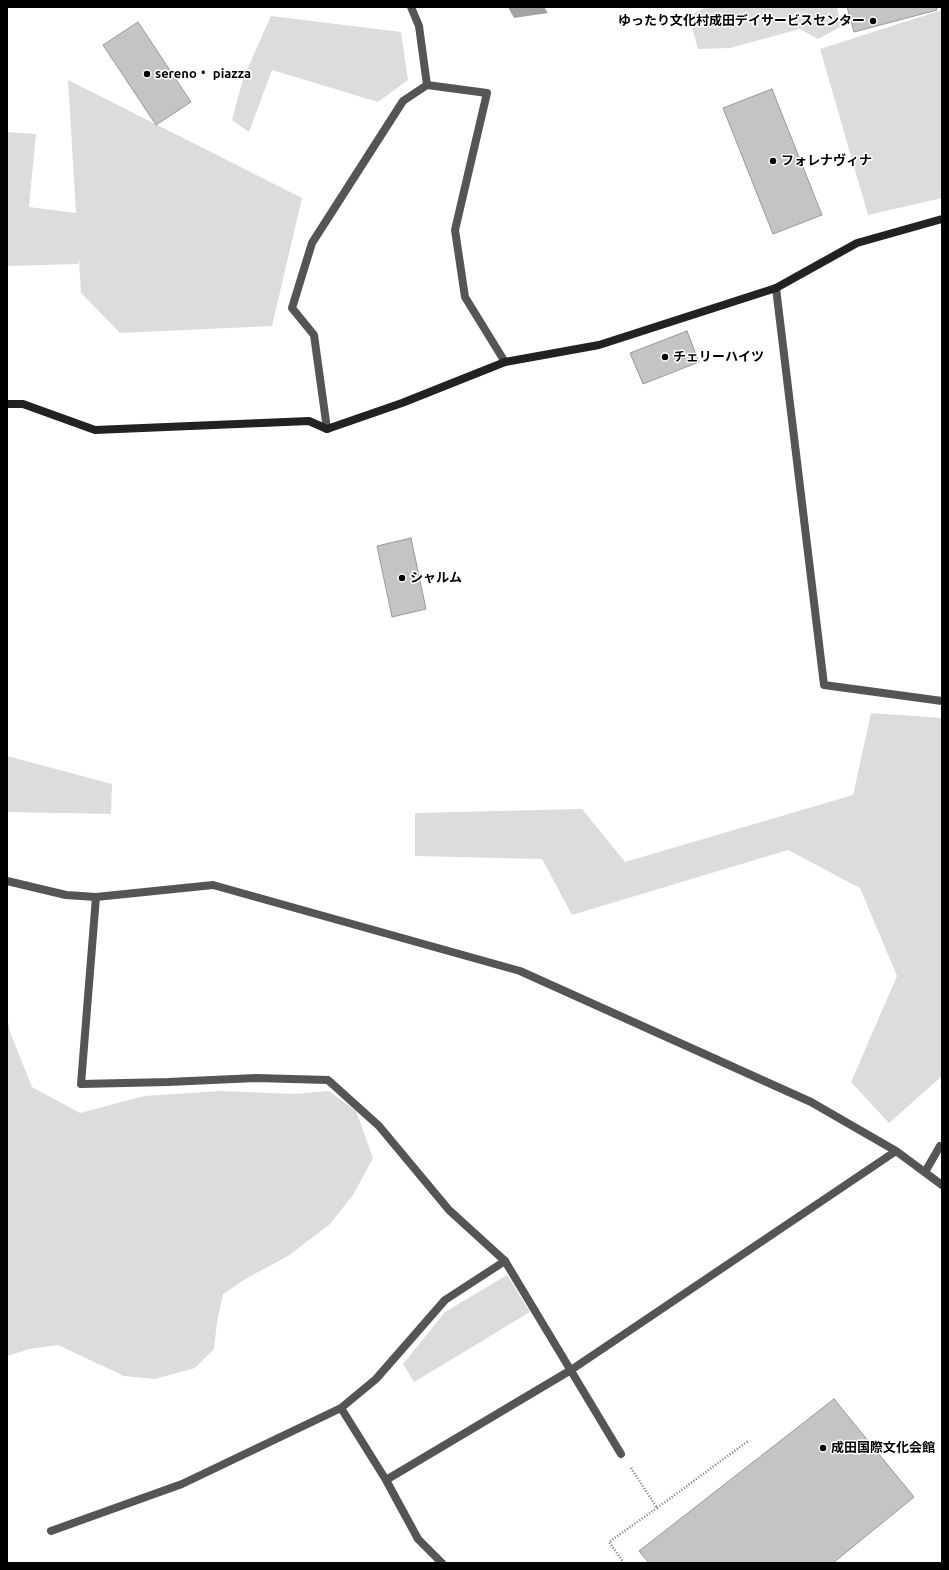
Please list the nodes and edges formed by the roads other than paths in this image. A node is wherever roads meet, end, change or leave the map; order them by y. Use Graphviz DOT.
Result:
graph roads {
  1 [pos="410,7"];
  2 [pos="427,85"];
  3 [pos="942,219"];
  4 [pos="776,288"];
  5 [pos="505,362"];
  6 [pos="7,404"];
  7 [pos="326,429"];
  8 [pos="942,701"];
  9 [pos="7,881"];
  10 [pos="96,898"];
  11 [pos="942,1148"];
  12 [pos="896,1151"];
  13 [pos="925,1172"];
  14 [pos="942,1185"];
  15 [pos="505,1261"];
  16 [pos="571,1370"];
  17 [pos="341,1408"];
  18 [pos="621,1454"];
  19 [pos="386,1480"];
  20 [pos="51,1531"];
  21 [pos="442,1563"];
  1 -- 2 [label="street"];
  2 -- 5 [label="street"];
  2 -- 7 [label="street"];
  3 -- 4 [label="street"];
  4 -- 5 [label="street"];
  4 -- 8 [label="street"];
  5 -- 7 [label="street"];
  6 -- 7 [label="street"];
  9 -- 10 [label="street"];
  10 -- 12 [label="street"];
  10 -- 15 [label="street"];
  11 -- 13 [label="street"];
  12 -- 13 [label="street"];
  12 -- 16 [label="street"];
  13 -- 14 [label="street"];
  15 -- 16 [label="street"];
  15 -- 17 [label="street"];
  16 -- 18 [label="street"];
  16 -- 19 [label="street"];
  17 -- 19 [label="street"];
  17 -- 20 [label="street"];
  19 -- 21 [label="street"];
}
